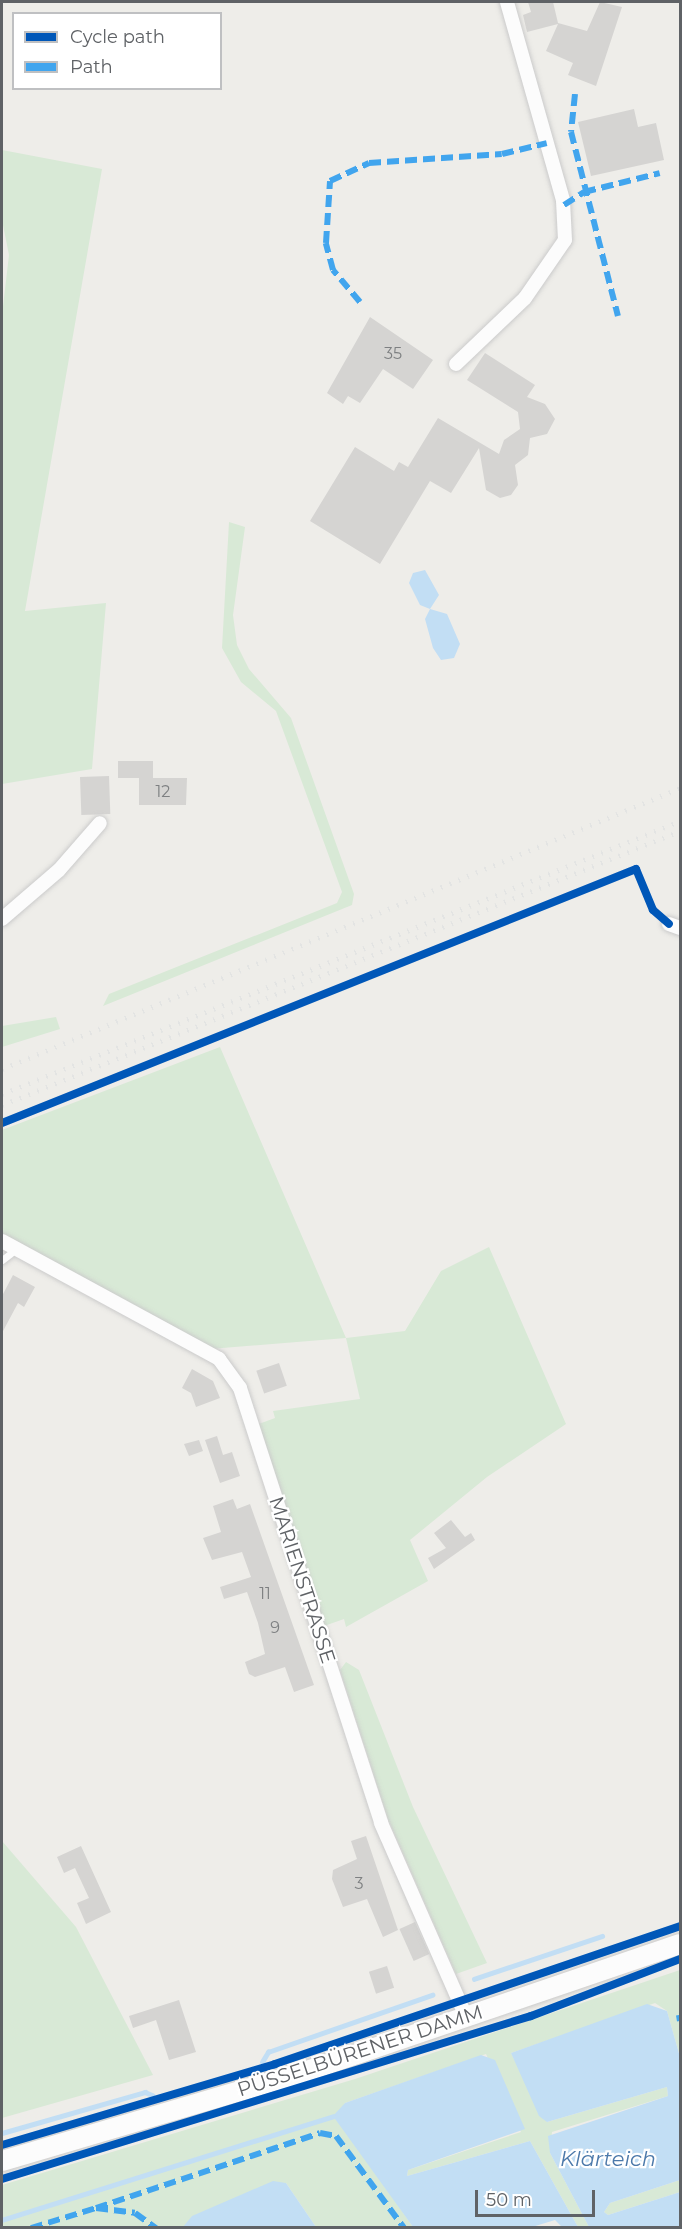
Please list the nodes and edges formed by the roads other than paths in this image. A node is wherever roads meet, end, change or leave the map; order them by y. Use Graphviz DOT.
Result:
graph roads {
  1 [pos="507,2"];
  2 [pos="456,364"];
  3 [pos="100,823"];
  4 [pos="2,919"];
  5 [pos="2,1241"];
  6 [pos="16,1249"];
  7 [pos="2,1260"];
  8 [pos="681,1944"];
  9 [pos="466,2017"];
  10 [pos="2,2161"];
  1 -- 2 [label="street"];
  3 -- 4 [label="street"];
  5 -- 6 [label="street, MARIENSTRASSE"];
  6 -- 7 [label="lane"];
  6 -- 9 [label="street, MARIENSTRASSE"];
  8 -- 9 [label="main road, PÜSSELBÜRENER DAMM"];
  9 -- 10 [label="main road, PÜSSELBÜRENER DAMM"];
}
